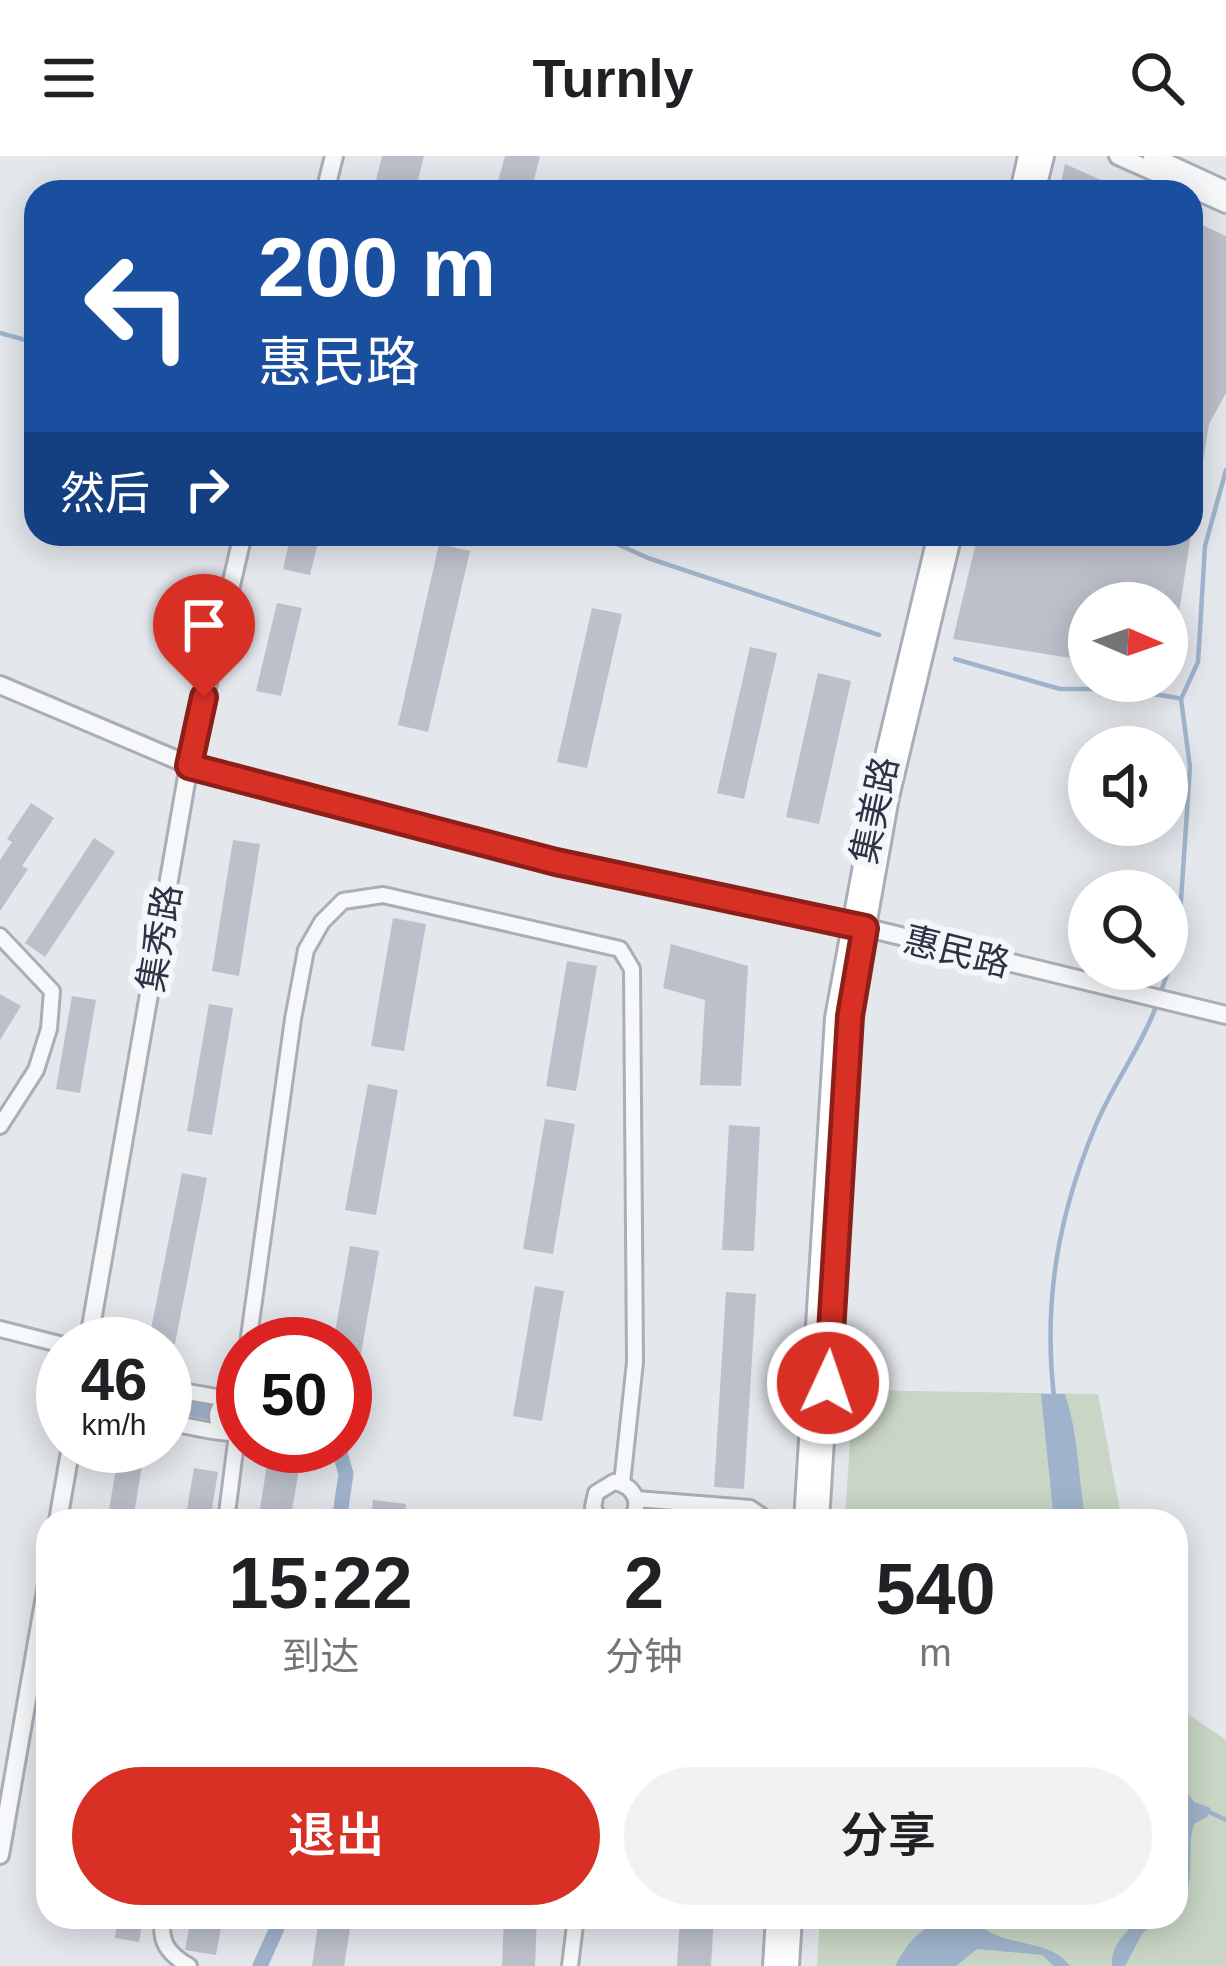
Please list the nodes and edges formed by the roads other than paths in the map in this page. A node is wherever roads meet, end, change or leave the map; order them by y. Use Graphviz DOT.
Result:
graph roads {
  1 [pos="1118,156"];
  2 [pos="1152,156"];
  3 [pos="1172,180"];
  4 [pos="1226,190"];
  5 [pos="240,546"];
  6 [pos="935,546"];
  7 [pos="949,546"];
  8 [pos="0,685"];
  9 [pos="189,766"];
  10 [pos="858,926"];
  11 [pos="0,936"];
  12 [pos="1226,1015"];
  13 [pos="0,1126"];
  14 [pos="93,1317"];
  15 [pos="252,1317"];
  16 [pos="0,1329"];
  17 [pos="36,1338"];
  18 [pos="66,1473"];
  19 [pos="230,1473"];
  20 [pos="622,1483"];
  21 [pos="637,1499"];
  22 [pos="60,1509"];
  23 [pos="227,1509"];
  24 [pos="594,1509"];
  25 [pos="634,1509"];
  26 [pos="751,1509"];
  27 [pos="802,1509"];
  28 [pos="820,1509"];
  29 [pos="36,1649"];
  30 [pos="0,1855"];
  31 [pos="163,1929"];
  32 [pos="575,1929"];
  33 [pos="775,1929"];
  34 [pos="792,1929"];
  35 [pos="189,1966"];
  36 [pos="571,1966"];
  37 [pos="773,1966"];
  38 [pos="789,1966"];
  1 -- 3 [label="street"];
  2 -- 4 [label="street"];
  5 -- 9 [label="street, 集秀路"];
  6 -- 10 [label="main road, 集美路"];
  7 -- 10 [label="main road, 集美路"];
  8 -- 9 [label="street, 惠民路"];
  9 -- 10 [label="street, 惠民路"];
  9 -- 14 [label="street, 集秀路"];
  10 -- 12 [label="street, 惠民路"];
  10 -- 27 [label="main road, 集美路"];
  10 -- 28 [label="main road, 集美路"];
  11 -- 13 [label="street"];
  15 -- 20 [label="street"];
  16 -- 17 [label="street"];
  18 -- 22 [label="street"];
  19 -- 23 [label="street"];
  20 -- 21 [label="street"];
  20 -- 24 [label="street"];
  21 -- 25 [label="street"];
  21 -- 26 [label="street"];
  29 -- 30 [label="street"];
  31 -- 35 [label="street"];
  32 -- 36 [label="street"];
  33 -- 37 [label="main road"];
  34 -- 38 [label="main road"];
}
